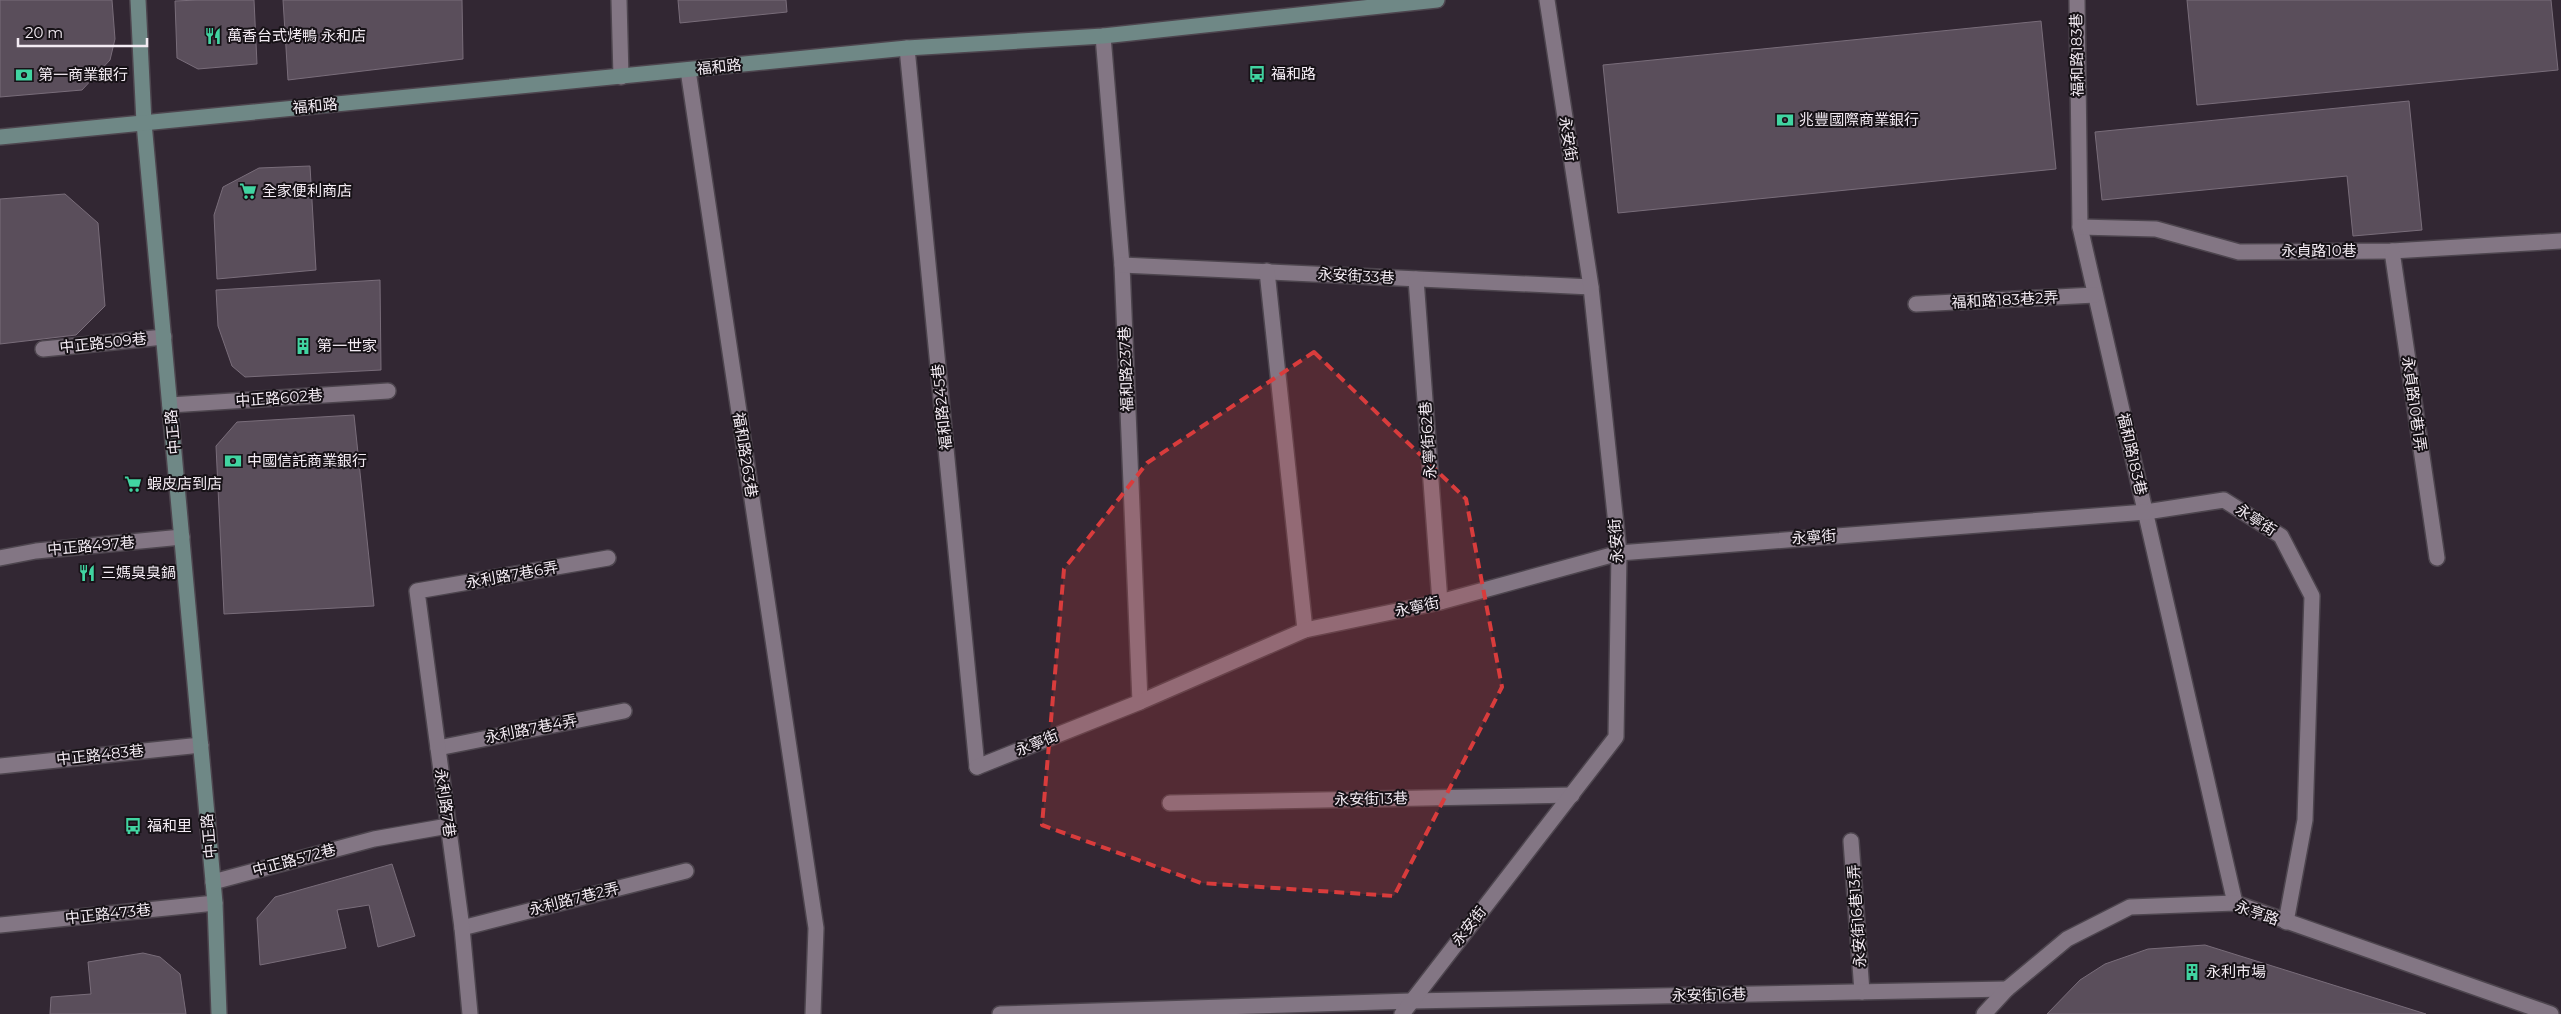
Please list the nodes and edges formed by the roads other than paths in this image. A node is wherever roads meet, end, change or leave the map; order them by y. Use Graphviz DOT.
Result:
graph roads {
  1 [pos="138,0"];
  2 [pos="618,0"];
  3 [pos="1437,0"];
  4 [pos="1547,0"];
  5 [pos="2076,0"];
  6 [pos="1103,36"];
  7 [pos="906,48"];
  8 [pos="688,70"];
  9 [pos="621,77"];
  10 [pos="144,123"];
  11 [pos="0,137"];
  12 [pos="2080,227"];
  13 [pos="2561,241"];
  14 [pos="2392,251"];
  15 [pos="1122,265"];
  16 [pos="1267,271"];
  17 [pos="1416,278"];
  18 [pos="1591,287"];
  19 [pos="2095,295"];
  20 [pos="1916,304"];
  21 [pos="164,337"];
  22 [pos="43,350"];
  23 [pos="388,391"];
  24 [pos="170,405"];
  25 [pos="2146,512"];
  26 [pos="182,537"];
  27 [pos="1619,552"];
  28 [pos="0,558"];
  29 [pos="608,558"];
  30 [pos="2437,558"];
  31 [pos="416,592"];
  32 [pos="1440,602"];
  33 [pos="1305,630"];
  34 [pos="1140,702"];
  35 [pos="624,711"];
  36 [pos="201,745"];
  37 [pos="438,748"];
  38 [pos="0,766"];
  39 [pos="977,767"];
  40 [pos="1572,795"];
  41 [pos="1170,803"];
  42 [pos="448,826"];
  43 [pos="1851,840"];
  44 [pos="686,871"];
  45 [pos="213,882"];
  46 [pos="215,903"];
  47 [pos="2235,903"];
  48 [pos="2286,922"];
  49 [pos="0,925"];
  50 [pos="462,928"];
  51 [pos="2007,989"];
  52 [pos="1862,992"];
  53 [pos="1411,1000"];
  54 [pos="219,1014"];
  55 [pos="470,1014"];
  56 [pos="813,1014"];
  57 [pos="1000,1014"];
  58 [pos="1402,1014"];
  59 [pos="1984,1014"];
  60 [pos="2551,1014"];
  1 -- 10 [label="street, 中正路"];
  2 -- 9 [label="street"];
  3 -- 6 [label="street, 福和路"];
  4 -- 18 [label="street, 永安街"];
  5 -- 12 [label="street, 福和路183巷"];
  6 -- 7 [label="street, 福和路"];
  6 -- 15 [label="street, 福和路237巷"];
  7 -- 8 [label="street, 福和路"];
  7 -- 39 [label="street, 福和路245巷"];
  8 -- 9 [label="street, 福和路"];
  8 -- 56 [label="street, 福和路263巷"];
  9 -- 10 [label="street, 福和路"];
  10 -- 11 [label="street, 福和路"];
  10 -- 21 [label="street, 中正路"];
  12 -- 14 [label="street, 永貞路10巷"];
  12 -- 19 [label="street, 福和路183巷"];
  13 -- 14 [label="street, 永貞路10巷"];
  14 -- 30 [label="street, 永貞路10巷1弄"];
  15 -- 16 [label="street, 永安街33巷"];
  15 -- 34 [label="street, 福和路237巷"];
  16 -- 17 [label="street, 永安街33巷"];
  16 -- 33 [label="street"];
  17 -- 18 [label="street, 永安街33巷"];
  17 -- 32 [label="street, 永寧街62巷"];
  18 -- 27 [label="street, 永安街"];
  19 -- 20 [label="street, 福和路183巷2弄"];
  19 -- 25 [label="street, 福和路183巷"];
  21 -- 22 [label="street, 中正路509巷"];
  21 -- 24 [label="street, 中正路"];
  23 -- 24 [label="street, 中正路602巷"];
  24 -- 26 [label="street, 中正路"];
  25 -- 27 [label="street, 永寧街"];
  25 -- 47 [label="street, 福和路183巷"];
  25 -- 48 [label="street, 永寧街"];
  26 -- 28 [label="street, 中正路497巷"];
  26 -- 36 [label="street, 中正路"];
  27 -- 32 [label="street, 永寧街"];
  27 -- 40 [label="street, 永安街"];
  29 -- 31 [label="street, 永利路7巷6弄"];
  31 -- 37 [label="street, 永利路7巷"];
  32 -- 33 [label="street, 永寧街"];
  33 -- 34 [label="street, 永寧街"];
  34 -- 39 [label="street, 永寧街"];
  35 -- 37 [label="street, 永利路7巷4弄"];
  36 -- 38 [label="street, 中正路483巷"];
  36 -- 45 [label="street, 中正路"];
  37 -- 42 [label="street, 永利路7巷"];
  40 -- 41 [label="street, 永安街13巷"];
  40 -- 53 [label="street, 永安街"];
  42 -- 45 [label="street, 中正路572巷"];
  42 -- 50 [label="street, 永利路7巷"];
  43 -- 52 [label="street, 永安街16巷13弄"];
  44 -- 50 [label="street, 永利路7巷2弄"];
  45 -- 46 [label="street, 中正路"];
  46 -- 49 [label="street, 中正路473巷"];
  46 -- 54 [label="street, 中正路"];
  47 -- 48 [label="street, 永亨路"];
  47 -- 51 [label="street, 永亨路"];
  48 -- 60 [label="street, 永亨路"];
  50 -- 55 [label="street, 永利路7巷"];
  51 -- 52 [label="street, 永安街16巷"];
  51 -- 59 [label="street, 永亨路"];
  52 -- 53 [label="street, 永安街16巷"];
  53 -- 57 [label="street, 永安街16巷"];
  53 -- 58 [label="street, 永安街"];
}
